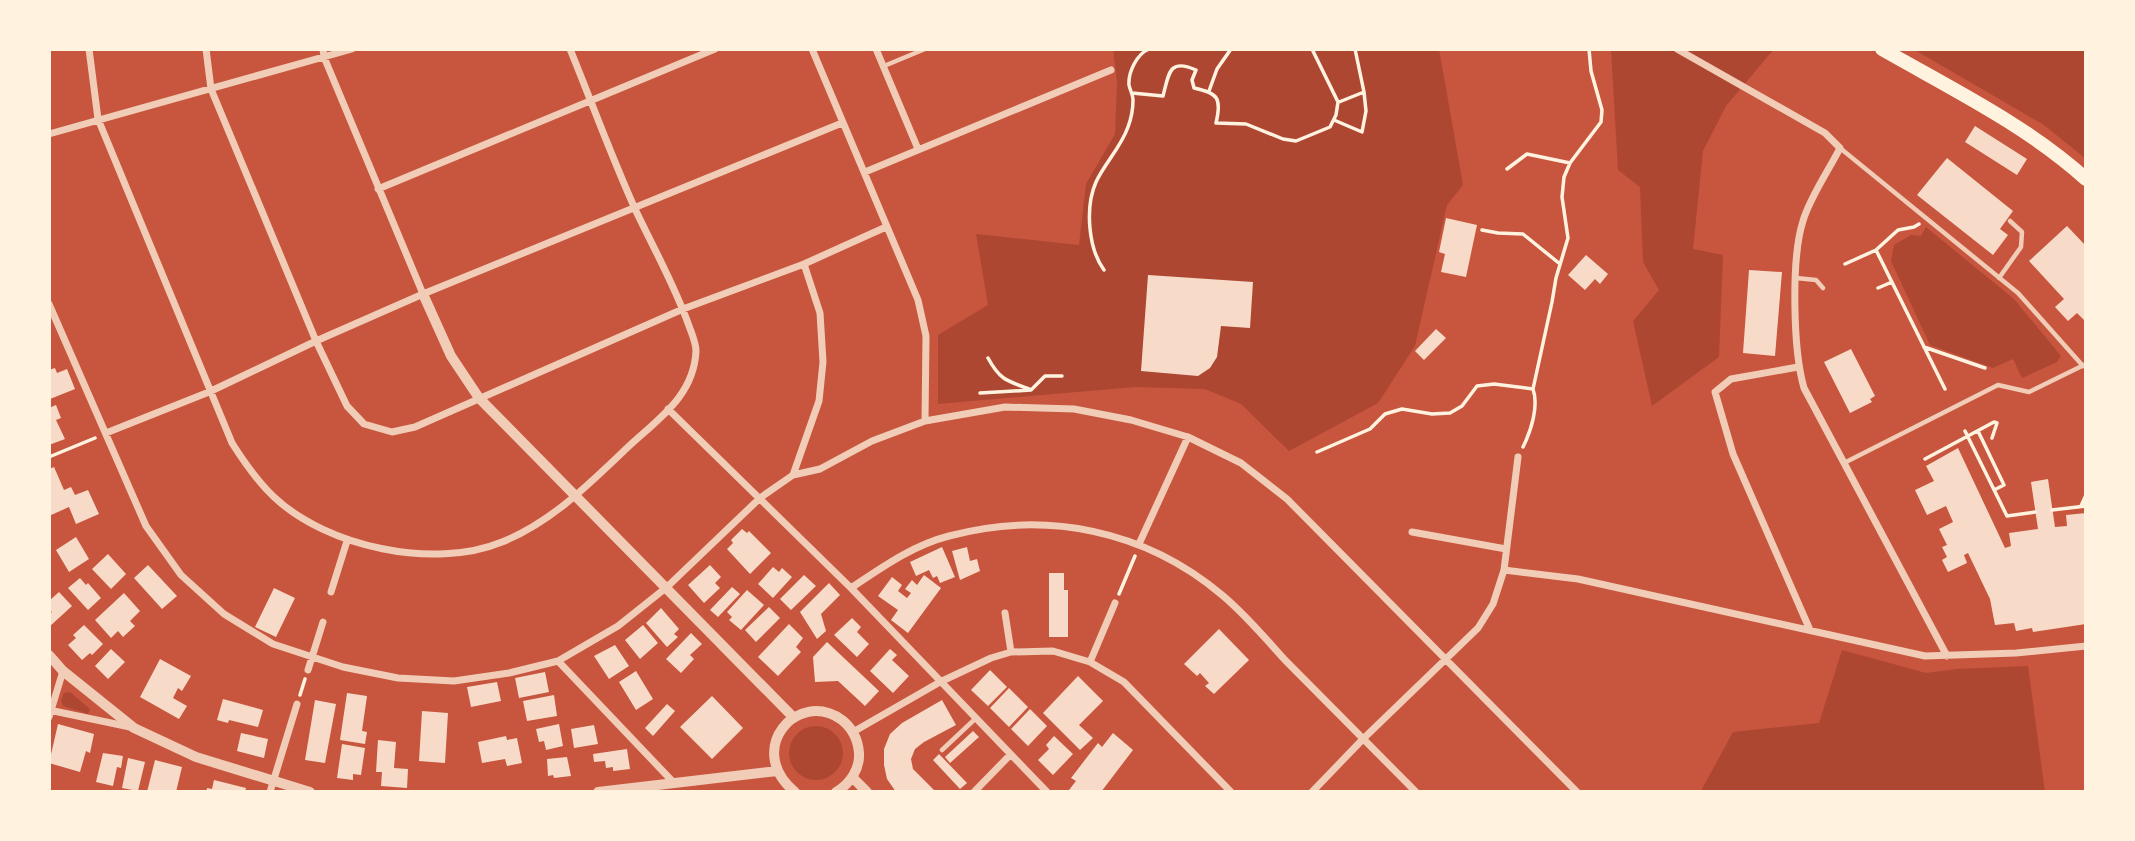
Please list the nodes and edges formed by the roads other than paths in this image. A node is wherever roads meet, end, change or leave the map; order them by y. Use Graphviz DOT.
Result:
graph roads {
  1 [pos="89,49"];
  2 [pos="206,49"];
  3 [pos="352,49"];
  4 [pos="570,49"];
  5 [pos="715,49"];
  6 [pos="812,49"];
  7 [pos="876,49"];
  8 [pos="925,49"];
  9 [pos="1677,49"];
  10 [pos="1882,49"];
  11 [pos="324,53"];
  12 [pos="884,66"];
  13 [pos="1111,70"];
  14 [pos="211,89"];
  15 [pos="591,99"];
  16 [pos="98,119"];
  17 [pos="842,123"];
  18 [pos="49,134"];
  19 [pos="1840,148"];
  20 [pos="918,149"];
  21 [pos="864,173"];
  22 [pos="2086,179"];
  23 [pos="378,189"];
  24 [pos="635,208"];
  25 [pos="2010,221"];
  26 [pos="886,228"];
  27 [pos="804,264"];
  28 [pos="1796,278"];
  29 [pos="2000,278"];
  30 [pos="1823,288"];
  31 [pos="423,295"];
  32 [pos="49,304"];
  33 [pos="683,309"];
  34 [pos="316,341"];
  35 [pos="2084,365"];
  36 [pos="1798,367"];
  37 [pos="209,392"];
  38 [pos="479,398"];
  39 [pos="668,409"];
  40 [pos="925,421"];
  41 [pos="106,433"];
  42 [pos="1188,437"];
  43 [pos="1518,457"];
  44 [pos="1844,463"];
  45 [pos="793,475"];
  46 [pos="576,496"];
  47 [pos="760,498"];
  48 [pos="1412,532"];
  49 [pos="347,541"];
  50 [pos="1139,544"];
  51 [pos="1506,549"];
  52 [pos="1504,570"];
  53 [pos="667,587"];
  54 [pos="851,588"];
  55 [pos="331,592"];
  56 [pos="1115,603"];
  57 [pos="1005,613"];
  58 [pos="323,622"];
  59 [pos="1810,630"];
  60 [pos="2086,646"];
  61 [pos="1012,652"];
  62 [pos="49,655"];
  63 [pos="312,656"];
  64 [pos="1947,656"];
  65 [pos="1446,660"];
  66 [pos="558,661"];
  67 [pos="1090,662"];
  68 [pos="308,670"];
  69 [pos="64,671"];
  70 [pos="940,682"];
  71 [pos="49,685"];
  72 [pos="58,688"];
  73 [pos="297,704"];
  74 [pos="50,712"];
  75 [pos="794,718"];
  76 [pos="975,719"];
  77 [pos="134,728"];
  78 [pos="853,732"];
  79 [pos="1363,739"];
  80 [pos="942,750"];
  81 [pos="1010,755"];
  82 [pos="776,771"];
  83 [pos="852,778"];
  84 [pos="675,784"];
  85 [pos="271,787"];
  86 [pos="648,791"];
  87 [pos="310,792"];
  88 [pos="598,792"];
  89 [pos="795,792"];
  90 [pos="836,792"];
  91 [pos="867,792"];
  92 [pos="974,792"];
  93 [pos="1048,792"];
  94 [pos="1231,792"];
  95 [pos="1312,792"];
  96 [pos="1416,792"];
  97 [pos="1577,792"];
  1 -- 16 [label="street"];
  2 -- 14 [label="street"];
  3 -- 11 [label="street"];
  4 -- 15 [label="street"];
  5 -- 15 [label="street"];
  6 -- 17 [label="street"];
  7 -- 12 [label="street"];
  8 -- 12 [label="lane"];
  9 -- 19 [label="street"];
  10 -- 22 [label="main road"];
  11 -- 14 [label="street"];
  11 -- 23 [label="street"];
  12 -- 20 [label="street"];
  13 -- 20 [label="street"];
  14 -- 16 [label="street"];
  14 -- 34 [label="street"];
  15 -- 23 [label="street"];
  15 -- 24 [label="street"];
  16 -- 18 [label="street"];
  16 -- 37 [label="street"];
  17 -- 21 [label="street"];
  17 -- 24 [label="street"];
  19 -- 28 [label="street"];
  19 -- 29 [label="lane"];
  20 -- 21 [label="street"];
  21 -- 26 [label="street"];
  23 -- 31 [label="street"];
  24 -- 31 [label="street"];
  24 -- 33 [label="street"];
  25 -- 29 [label="lane"];
  26 -- 27 [label="street"];
  26 -- 40 [label="street"];
  27 -- 33 [label="street"];
  27 -- 45 [label="street"];
  28 -- 30 [label="lane"];
  28 -- 36 [label="street"];
  29 -- 35 [label="lane"];
  31 -- 34 [label="street"];
  31 -- 38 [label="street"];
  32 -- 41 [label="street"];
  33 -- 38 [label="street"];
  33 -- 39 [label="street"];
  34 -- 37 [label="street"];
  34 -- 38 [label="street"];
  35 -- 44 [label="lane"];
  36 -- 44 [label="street"];
  36 -- 59 [label="street"];
  37 -- 41 [label="street"];
  37 -- 49 [label="street"];
  38 -- 46 [label="street"];
  39 -- 46 [label="street"];
  39 -- 47 [label="street"];
  40 -- 42 [label="street"];
  40 -- 45 [label="street"];
  41 -- 63 [label="street"];
  42 -- 50 [label="street"];
  42 -- 65 [label="street"];
  43 -- 51 [label="street"];
  44 -- 64 [label="street"];
  45 -- 47 [label="street"];
  46 -- 49 [label="street"];
  46 -- 53 [label="street"];
  47 -- 53 [label="street"];
  47 -- 54 [label="street"];
  48 -- 51 [label="street"];
  49 -- 55 [label="street"];
  50 -- 54 [label="street"];
  50 -- 79 [label="street"];
  51 -- 52 [label="street"];
  52 -- 59 [label="street"];
  52 -- 65 [label="street"];
  53 -- 66 [label="street"];
  53 -- 75 [label="street"];
  54 -- 70 [label="street"];
  56 -- 67 [label="street"];
  57 -- 61 [label="street"];
  58 -- 63 [label="street"];
  59 -- 64 [label="street"];
  60 -- 64 [label="street"];
  61 -- 67 [label="street"];
  61 -- 70 [label="street"];
  62 -- 69 [label="street"];
  63 -- 66 [label="street"];
  63 -- 68 [label="street"];
  65 -- 79 [label="street"];
  65 -- 97 [label="street"];
  66 -- 84 [label="street"];
  67 -- 94 [label="street"];
  69 -- 72 [label="street"];
  69 -- 77 [label="street"];
  70 -- 76 [label="street"];
  70 -- 78 [label="street"];
  71 -- 72 [label="lane"];
  72 -- 74 [label="street"];
  73 -- 85 [label="street"];
  74 -- 77 [label="street"];
  75 -- 78 [label="street"];
  75 -- 82 [label="street"];
  76 -- 80 [label="lane"];
  76 -- 81 [label="street"];
  77 -- 85 [label="street"];
  78 -- 83 [label="street"];
  79 -- 95 [label="street"];
  79 -- 96 [label="street"];
  81 -- 92 [label="street"];
  81 -- 93 [label="street"];
  82 -- 84 [label="street"];
  82 -- 89 [label="street"];
  83 -- 90 [label="street"];
  83 -- 91 [label="street"];
  84 -- 86 [label="street"];
  85 -- 87 [label="street"];
  86 -- 88 [label="street"];
}
